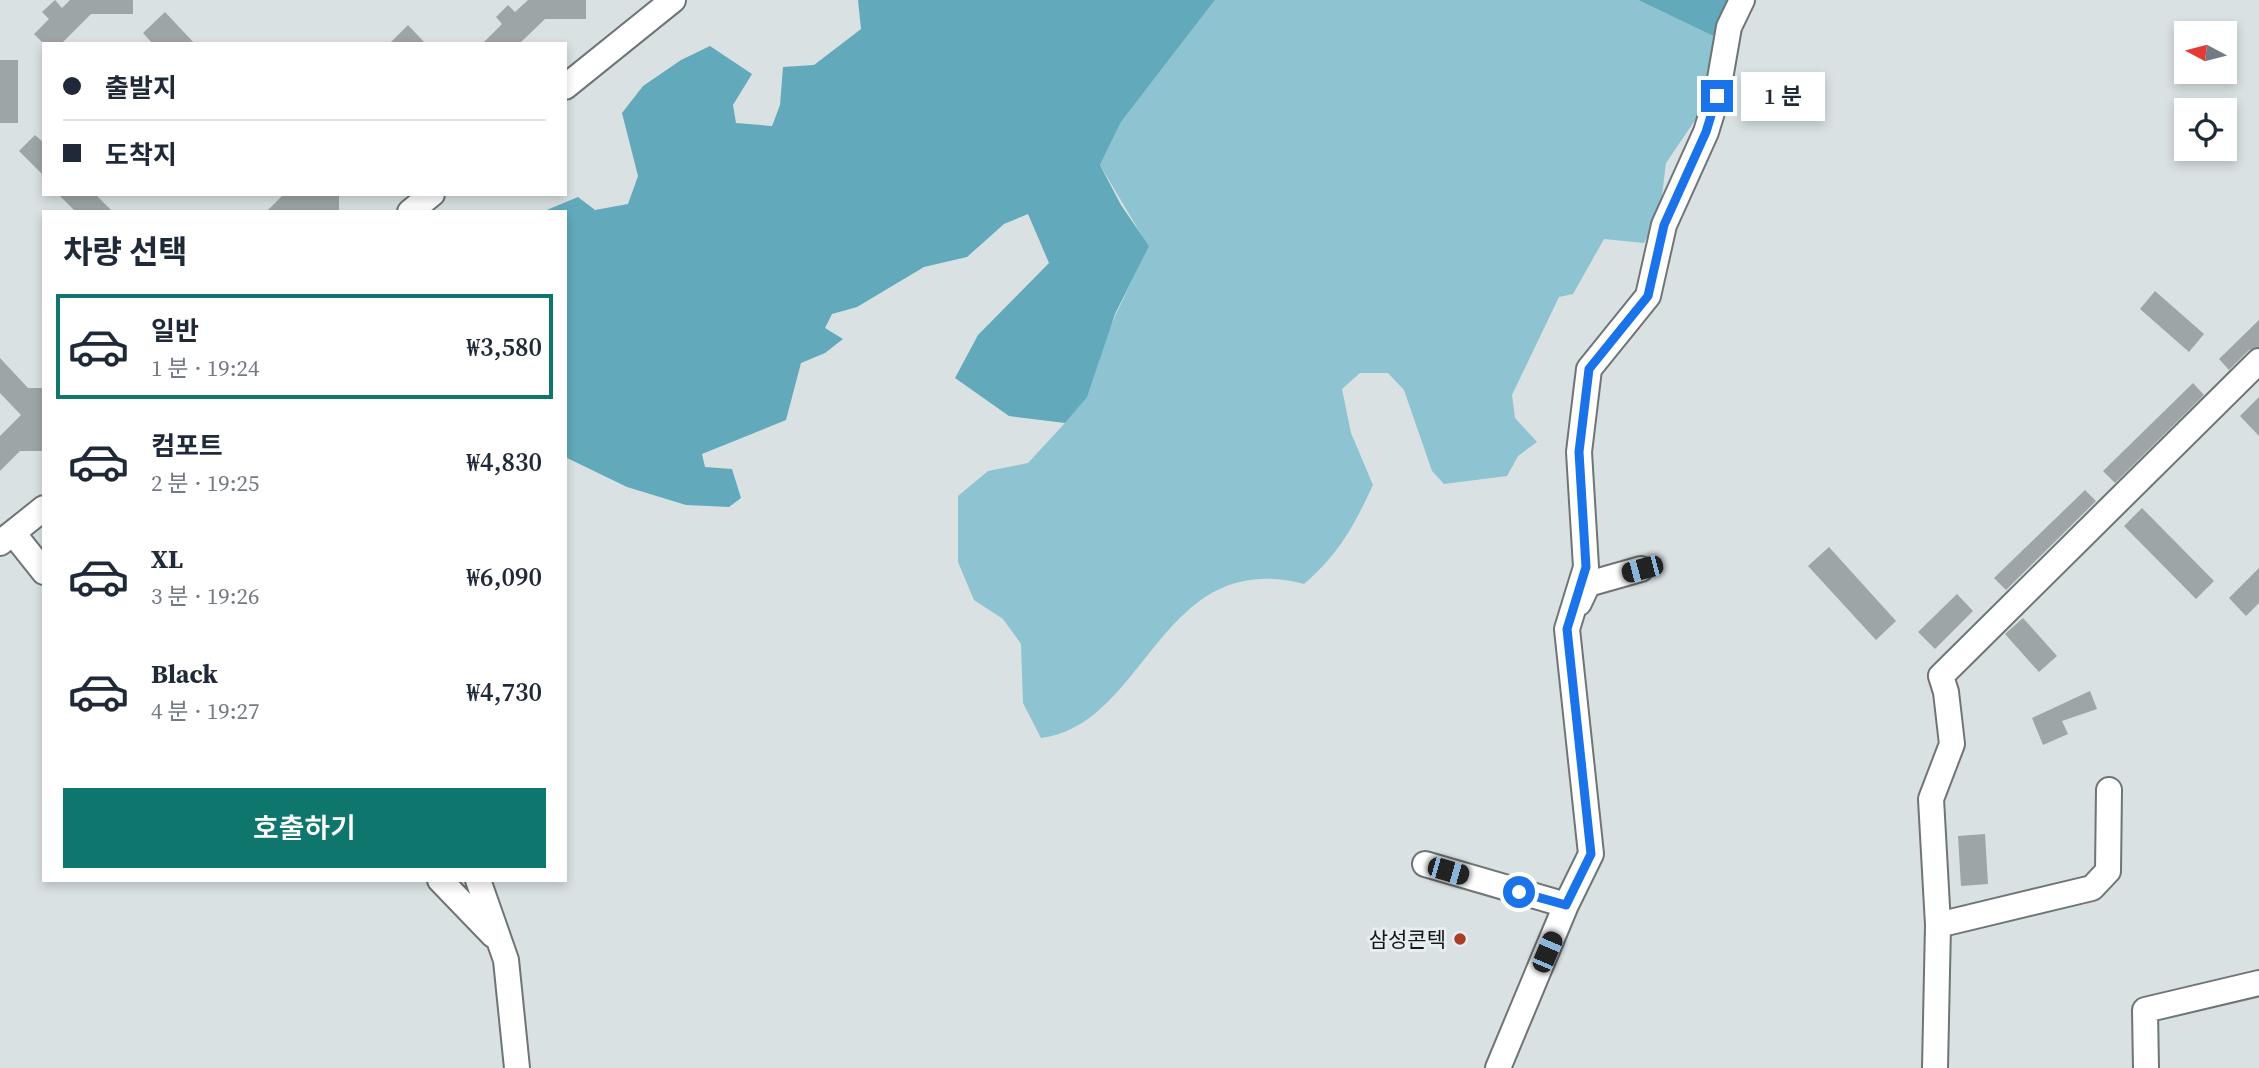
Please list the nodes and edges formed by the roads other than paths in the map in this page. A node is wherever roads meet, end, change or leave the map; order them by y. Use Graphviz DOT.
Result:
graph roads {
  1 [pos="673,0"];
  2 [pos="1742,0"];
  3 [pos="567,85"];
  4 [pos="430,196"];
  5 [pos="412,210"];
  6 [pos="2259,361"];
  7 [pos="42,510"];
  8 [pos="7,538"];
  9 [pos="1642,569"];
  10 [pos="42,570"];
  11 [pos="1567,629"];
  12 [pos="2109,790"];
  13 [pos="1425,864"];
  14 [pos="442,882"];
  15 [pos="479,882"];
  16 [pos="1566,905"];
  17 [pos="1938,925"];
  18 [pos="500,943"];
  19 [pos="2259,983"];
  20 [pos="517,1068"];
  21 [pos="1498,1068"];
  22 [pos="1935,1068"];
  23 [pos="2146,1068"];
  1 -- 3 [label="street"];
  2 -- 11 [label="street"];
  4 -- 5 [label="street"];
  6 -- 17 [label="street"];
  7 -- 8 [label="street"];
  8 -- 10 [label="street"];
  9 -- 11 [label="street"];
  11 -- 16 [label="street"];
  12 -- 17 [label="street"];
  13 -- 16 [label="street"];
  14 -- 18 [label="street"];
  15 -- 18 [label="street"];
  16 -- 21 [label="street"];
  17 -- 22 [label="street"];
  18 -- 20 [label="street"];
  19 -- 23 [label="street"];
}
